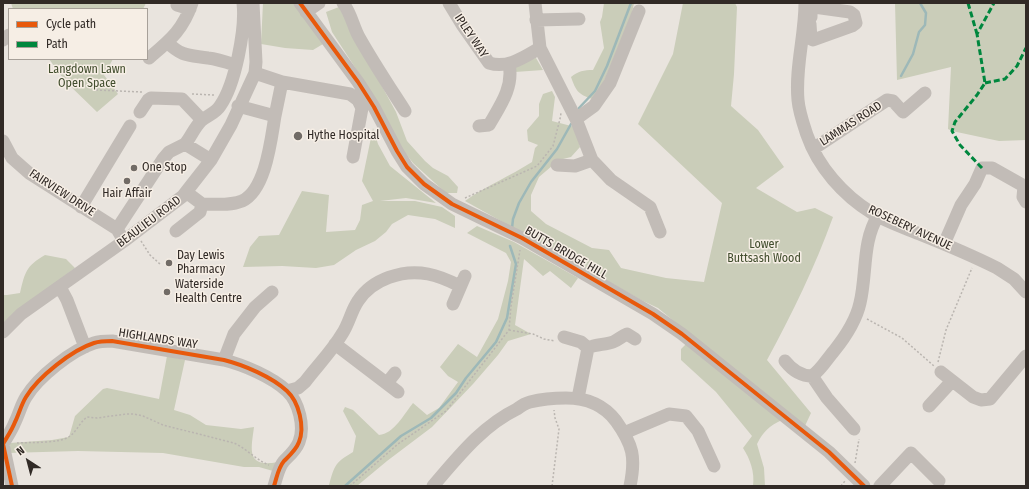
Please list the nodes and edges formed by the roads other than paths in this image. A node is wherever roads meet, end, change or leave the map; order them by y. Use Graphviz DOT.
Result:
graph roads {
  1 [pos="243,3"];
  2 [pos="253,3"];
  3 [pos="319,3"];
  4 [pos="343,3"];
  5 [pos="449,3"];
  6 [pos="535,3"];
  7 [pos="805,3"];
  8 [pos="177,5"];
  9 [pos="191,6"];
  10 [pos="303,7"];
  11 [pos="639,11"];
  12 [pos="579,19"];
  13 [pos="536,20"];
  14 [pos="167,42"];
  15 [pos="540,48"];
  16 [pos="150,58"];
  17 [pos="509,64"];
  18 [pos="236,65"];
  19 [pos="255,73"];
  20 [pos="282,82"];
  21 [pos="925,93"];
  22 [pos="238,106"];
  23 [pos="405,111"];
  24 [pos="140,112"];
  25 [pos="275,116"];
  26 [pos="576,119"];
  27 [pos="202,120"];
  28 [pos="130,126"];
  29 [pos="487,128"];
  30 [pos="3,141"];
  31 [pos="185,144"];
  32 [pos="813,149"];
  33 [pos="354,157"];
  34 [pos="211,160"];
  35 [pos="592,160"];
  36 [pos="557,165"];
  37 [pos="1025,184"];
  38 [pos="186,192"];
  39 [pos="1026,202"];
  40 [pos="202,204"];
  41 [pos="81,207"];
  42 [pos="878,216"];
  43 [pos="117,228"];
  44 [pos="176,231"];
  45 [pos="660,232"];
  46 [pos="124,241"];
  47 [pos="944,244"];
  48 [pos="60,287"];
  49 [pos="1026,292"];
  50 [pos="264,293"];
  51 [pos="453,304"];
  52 [pos="3,332"];
  53 [pos="564,337"];
  54 [pos="636,339"];
  55 [pos="335,344"];
  56 [pos="85,347"];
  57 [pos="588,348"];
  58 [pos="1026,357"];
  59 [pos="224,360"];
  60 [pos="785,361"];
  61 [pos="941,372"];
  62 [pos="395,373"];
  63 [pos="812,376"];
  64 [pos="952,381"];
  65 [pos="387,383"];
  66 [pos="287,391"];
  67 [pos="398,392"];
  68 [pos="578,398"];
  69 [pos="929,406"];
  70 [pos="854,429"];
  71 [pos="624,433"];
  72 [pos="3,444"];
  73 [pos="714,466"];
  74 [pos="939,481"];
  75 [pos="12,486"];
  76 [pos="274,486"];
  77 [pos="433,486"];
  78 [pos="630,486"];
  79 [pos="864,486"];
  80 [pos="880,486"];
  1 -- 18 [label="street"];
  2 -- 19 [label="street, BEAULIEU ROAD"];
  3 -- 10 [label="street"];
  4 -- 23 [label="street"];
  5 -- 17 [label="street, IPLEY WAY"];
  6 -- 13 [label="street"];
  7 -- 32 [label="street, ROSEBERY AVENUE"];
  8 -- 9 [label="street"];
  9 -- 14 [label="street"];
  10 -- 79 [label="street, BUTTS BRIDGE HILL"];
  11 -- 26 [label="street"];
  12 -- 13 [label="street"];
  13 -- 15 [label="street"];
  14 -- 16 [label="street"];
  14 -- 18 [label="street"];
  15 -- 17 [label="street, IPLEY WAY"];
  15 -- 26 [label="street"];
  17 -- 29 [label="street"];
  18 -- 27 [label="street"];
  19 -- 20 [label="street"];
  19 -- 22 [label="street, BEAULIEU ROAD"];
  20 -- 25 [label="street"];
  20 -- 33 [label="street"];
  21 -- 32 [label="street, LAMMAS ROAD"];
  22 -- 25 [label="street"];
  22 -- 34 [label="street, BEAULIEU ROAD"];
  24 -- 27 [label="street"];
  25 -- 40 [label="street"];
  26 -- 35 [label="street"];
  27 -- 31 [label="street"];
  28 -- 41 [label="street"];
  30 -- 41 [label="street, FAIRVIEW DRIVE"];
  31 -- 34 [label="street"];
  31 -- 43 [label="street"];
  32 -- 42 [label="street, ROSEBERY AVENUE"];
  34 -- 38 [label="street, BEAULIEU ROAD"];
  35 -- 36 [label="street"];
  35 -- 45 [label="street"];
  37 -- 39 [label="street"];
  37 -- 47 [label="street"];
  38 -- 40 [label="street"];
  38 -- 46 [label="street, BEAULIEU ROAD"];
  40 -- 44 [label="street"];
  41 -- 43 [label="street, FAIRVIEW DRIVE"];
  42 -- 47 [label="street, ROSEBERY AVENUE"];
  42 -- 63 [label="street"];
  43 -- 46 [label="street"];
  46 -- 48 [label="street, BEAULIEU ROAD"];
  47 -- 49 [label="street, ROSEBERY AVENUE"];
  48 -- 52 [label="street, BEAULIEU ROAD"];
  48 -- 56 [label="street"];
  50 -- 59 [label="street"];
  51 -- 55 [label="street"];
  53 -- 57 [label="street"];
  54 -- 57 [label="street"];
  55 -- 65 [label="street"];
  55 -- 66 [label="street"];
  56 -- 59 [label="street, HIGHLANDS WAY"];
  56 -- 72 [label="street, HIGHLANDS WAY"];
  57 -- 68 [label="street"];
  58 -- 64 [label="street"];
  59 -- 66 [label="street, HIGHLANDS WAY"];
  60 -- 63 [label="street"];
  61 -- 64 [label="street"];
  62 -- 65 [label="street"];
  63 -- 70 [label="street"];
  64 -- 69 [label="street"];
  65 -- 67 [label="street"];
  66 -- 76 [label="street, HIGHLANDS WAY"];
  68 -- 71 [label="street"];
  68 -- 77 [label="street"];
  71 -- 73 [label="street"];
  71 -- 78 [label="street"];
  72 -- 75 [label="street"];
  74 -- 80 [label="street"];
}
